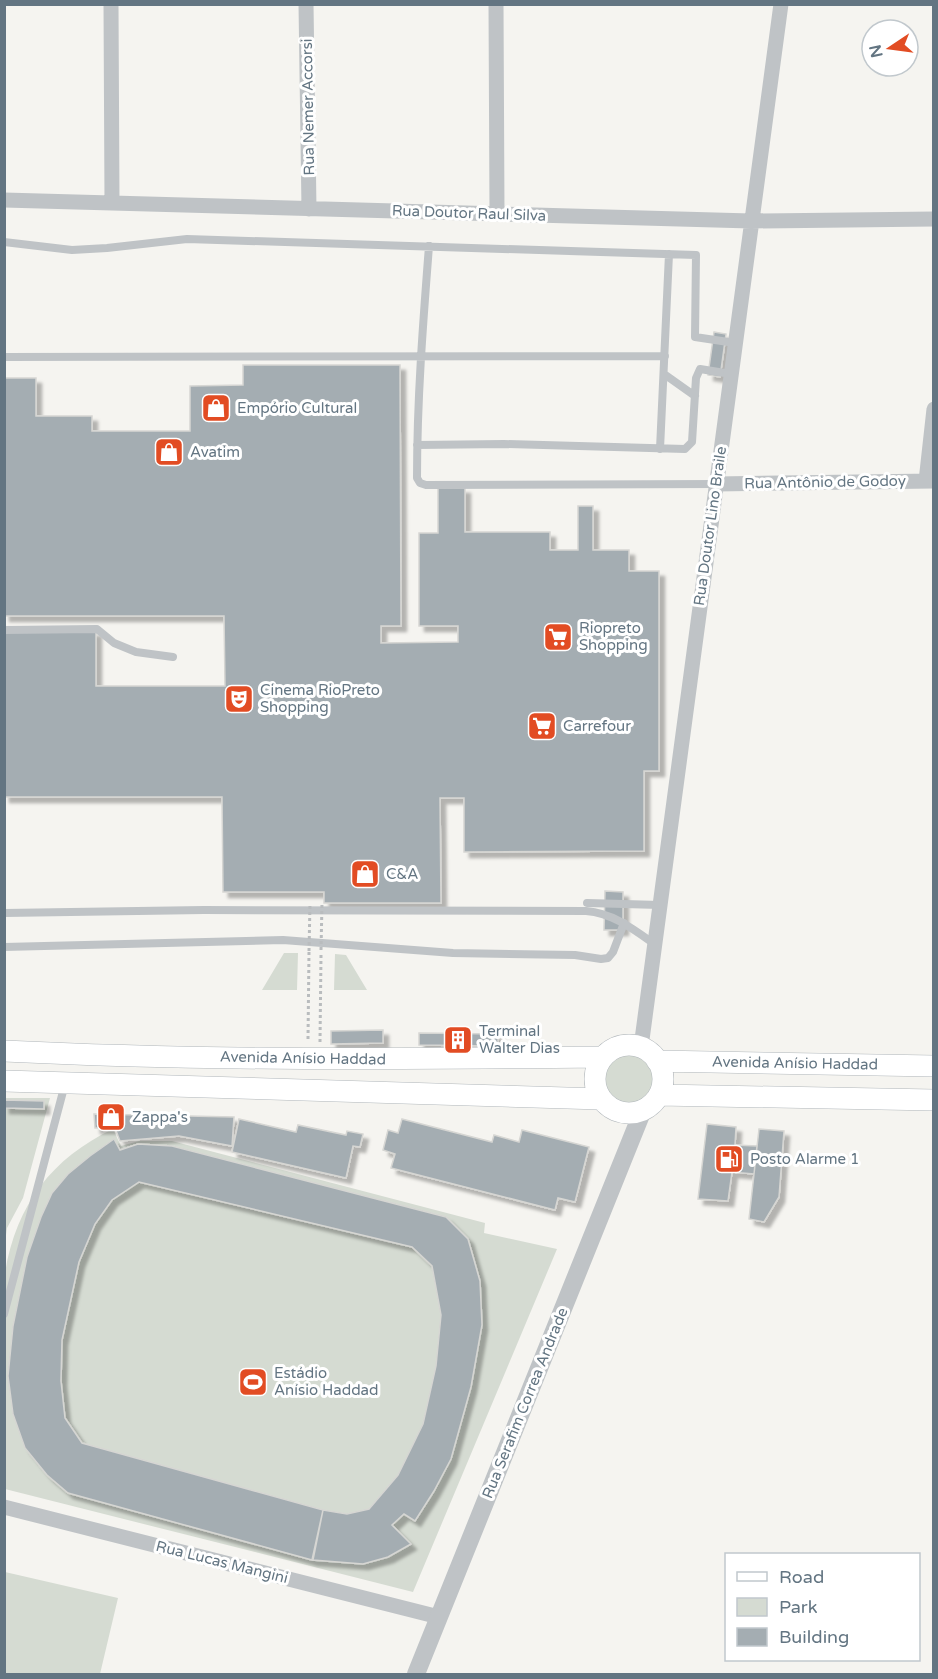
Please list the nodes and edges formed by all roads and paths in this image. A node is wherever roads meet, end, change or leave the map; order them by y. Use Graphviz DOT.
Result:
graph roads {
  1 [pos="111,4"];
  2 [pos="306,4"];
  3 [pos="496,4"];
  4 [pos="781,4"];
  5 [pos="4,200"];
  6 [pos="112,203"];
  7 [pos="309,208"];
  8 [pos="497,214"];
  9 [pos="933,219"];
  10 [pos="751,221"];
  11 [pos="4,242"];
  12 [pos="429,246"];
  13 [pos="669,254"];
  14 [pos="735,343"];
  15 [pos="664,356"];
  16 [pos="4,357"];
  17 [pos="420,357"];
  18 [pos="664,374"];
  19 [pos="731,374"];
  20 [pos="695,396"];
  21 [pos="933,409"];
  22 [pos="417,445"];
  23 [pos="660,449"];
  24 [pos="930,481"];
  25 [pos="716,484"];
  26 [pos="4,630"];
  27 [pos="172,657"];
  28 [pos="310,903"];
  29 [pos="322,903"];
  30 [pos="586,903"];
  31 [pos="660,905"];
  32 [pos="4,913"];
  33 [pos="624,923"];
  34 [pos="653,943"];
  35 [pos="4,947"];
  36 [pos="641,1047"];
  37 [pos="4,1051"];
  38 [pos="79,1055"];
  39 [pos="602,1057"];
  40 [pos="313,1058"];
  41 [pos="657,1060"];
  42 [pos="933,1066"];
  43 [pos="4,1081"];
  44 [pos="72,1084"];
  45 [pos="659,1095"];
  46 [pos="601,1099"];
  47 [pos="933,1100"];
  48 [pos="635,1118"];
  49 [pos="4,1314"];
  50 [pos="4,1507"];
  51 [pos="439,1617"];
  52 [pos="416,1674"];
  1 -- 6 [label="street"];
  2 -- 7 [label="street, Rua Nemer Accorsi"];
  3 -- 8 [label="street"];
  4 -- 10 [label="street, Rua Doutor Lino Braile"];
  5 -- 6 [label="street, Rua Doutor Raul Silva"];
  6 -- 7 [label="street, Rua Doutor Raul Silva"];
  7 -- 8 [label="street, Rua Doutor Raul Silva"];
  8 -- 10 [label="street, Rua Doutor Raul Silva"];
  9 -- 10 [label="street, Rua Doutor Raul Silva"];
  10 -- 14 [label="street, Rua Doutor Lino Braile"];
  11 -- 12 [label="lane"];
  12 -- 13 [label="lane"];
  12 -- 17 [label="lane"];
  13 -- 14 [label="lane"];
  13 -- 15 [label="lane"];
  14 -- 19 [label="street, Rua Doutor Lino Braile"];
  15 -- 17 [label="lane"];
  15 -- 18 [label="lane"];
  16 -- 17 [label="lane"];
  17 -- 22 [label="lane"];
  18 -- 20 [label="lane"];
  18 -- 23 [label="lane"];
  19 -- 20 [label="lane"];
  19 -- 25 [label="street, Rua Doutor Lino Braile"];
  20 -- 23 [label="lane"];
  21 -- 24 [label="street"];
  22 -- 23 [label="lane"];
  22 -- 25 [label="lane"];
  24 -- 25 [label="street, Rua Antônio de Godoy"];
  25 -- 31 [label="street, Rua Doutor Lino Braile"];
  26 -- 27 [label="lane"];
  28 -- 40 [label="path, bridge"];
  29 -- 40 [label="path, bridge"];
  30 -- 31 [label="lane"];
  31 -- 34 [label="street, Rua Doutor Lino Braile"];
  32 -- 33 [label="lane"];
  33 -- 34 [label="lane"];
  33 -- 35 [label="lane"];
  34 -- 36 [label="street, Rua Doutor Lino Braile"];
  36 -- 39 [label="main road"];
  36 -- 41 [label="main road"];
  37 -- 38 [label="main road, Avenida Anísio Haddad"];
  38 -- 40 [label="main road, Avenida Anísio Haddad"];
  38 -- 44 [label="main road"];
  39 -- 40 [label="main road, Avenida Anísio Haddad"];
  39 -- 46 [label="main road"];
  41 -- 42 [label="main road, Avenida Anísio Haddad"];
  41 -- 45 [label="main road"];
  43 -- 44 [label="main road, Avenida Anísio Haddad"];
  44 -- 46 [label="main road, Avenida Anísio Haddad"];
  44 -- 49 [label="lane"];
  45 -- 47 [label="main road"];
  45 -- 48 [label="main road"];
  46 -- 48 [label="main road"];
  48 -- 51 [label="street, Rua Serafim Correa Andrade"];
  50 -- 51 [label="street, Rua Lucas Mangini"];
  51 -- 52 [label="street, Rua Serafim Correa Andrade"];
}
